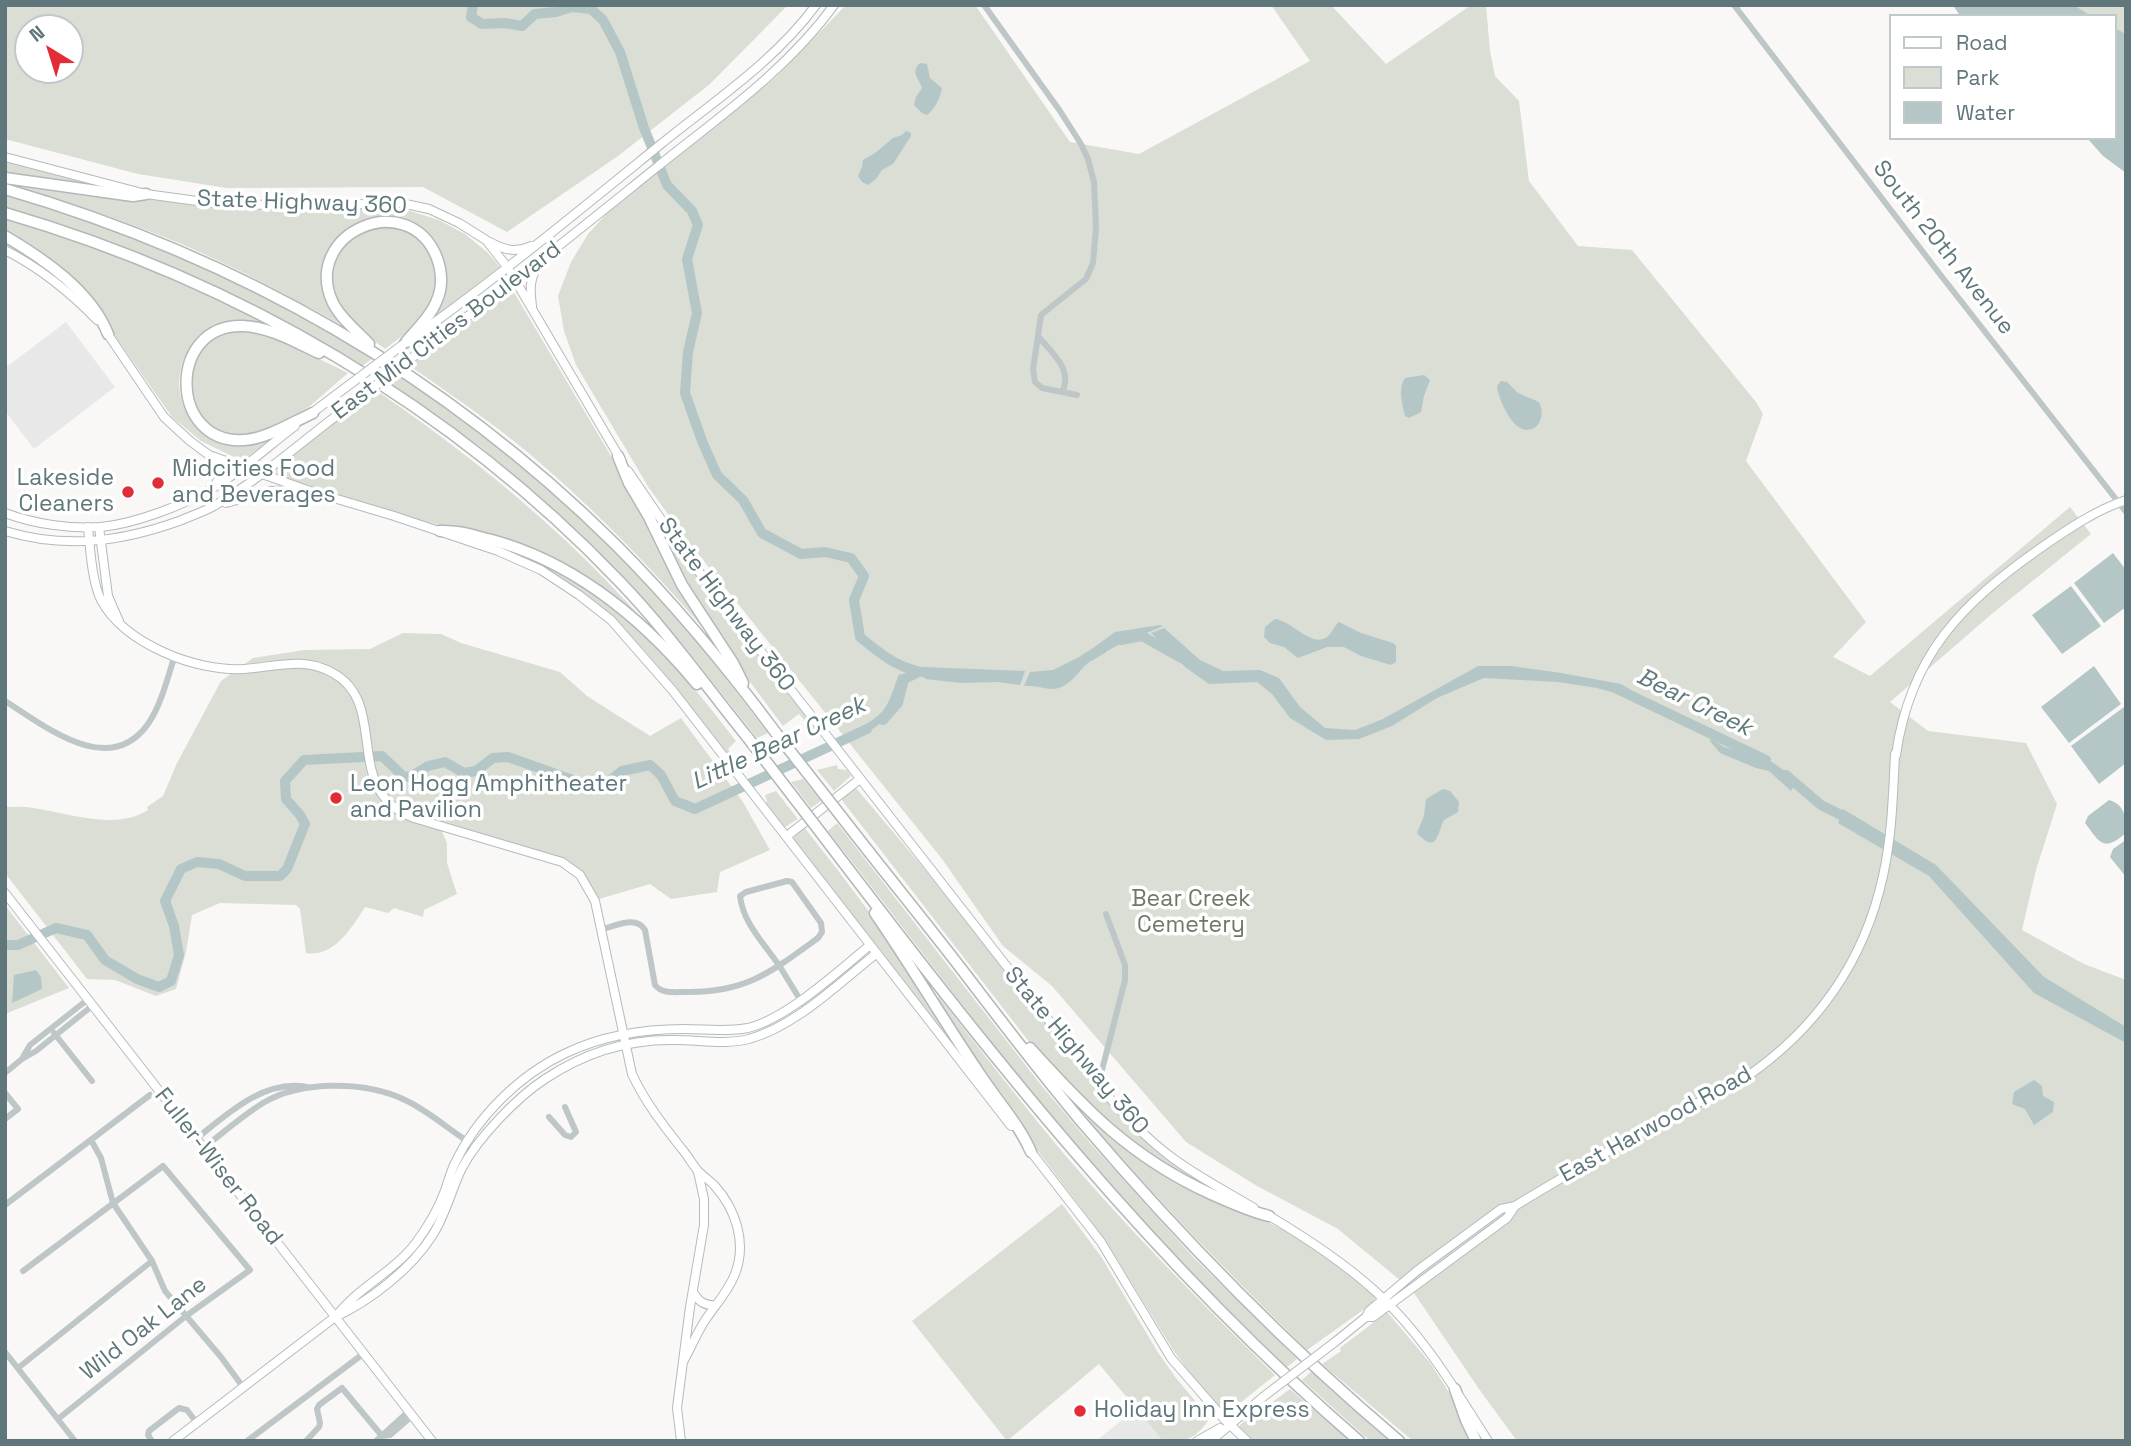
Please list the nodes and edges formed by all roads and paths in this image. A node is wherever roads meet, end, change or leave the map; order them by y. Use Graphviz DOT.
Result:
graph roads {
  1 [pos="816,5"];
  2 [pos="834,5"];
  3 [pos="984,5"];
  4 [pos="1734,5"];
  5 [pos="5,157"];
  6 [pos="5,178"];
  7 [pos="5,189"];
  8 [pos="146,194"];
  9 [pos="5,213"];
  10 [pos="557,229"];
  11 [pos="5,236"];
  12 [pos="486,240"];
  13 [pos="5,250"];
  14 [pos="548,255"];
  15 [pos="508,268"];
  16 [pos="515,280"];
  17 [pos="533,309"];
  18 [pos="108,334"];
  19 [pos="1038,336"];
  20 [pos="405,343"];
  21 [pos="381,355"];
  22 [pos="354,367"];
  23 [pos="1062,392"];
  24 [pos="1077,395"];
  25 [pos="313,413"];
  26 [pos="209,455"];
  27 [pos="618,456"];
  28 [pos="242,467"];
  29 [pos="260,474"];
  30 [pos="213,488"];
  31 [pos="307,490"];
  32 [pos="2122,501"];
  33 [pos="210,508"];
  34 [pos="2126,512"];
  35 [pos="5,513"];
  36 [pos="88,527"];
  37 [pos="99,527"];
  38 [pos="5,531"];
  39 [pos="439,531"];
  40 [pos="100,541"];
  41 [pos="89,542"];
  42 [pos="119,621"];
  43 [pos="174,658"];
  44 [pos="5,701"];
  45 [pos="752,701"];
  46 [pos="733,720"];
  47 [pos="860,779"];
  48 [pos="787,836"];
  49 [pos="838,855"];
  50 [pos="5,893"];
  51 [pos="1106,914"];
  52 [pos="602,929"];
  53 [pos="870,945"];
  54 [pos="877,953"];
  55 [pos="780,966"];
  56 [pos="800,1000"];
  57 [pos="90,1003"];
  58 [pos="806,1009"];
  59 [pos="51,1028"];
  60 [pos="682,1029"];
  61 [pos="1007,1029"];
  62 [pos="622,1034"];
  63 [pos="56,1035"];
  64 [pos="682,1040"];
  65 [pos="625,1045"];
  66 [pos="22,1059"];
  67 [pos="5,1073"];
  68 [pos="1093,1077"];
  69 [pos="92,1081"];
  70 [pos="309,1087"];
  71 [pos="5,1093"];
  72 [pos="149,1095"];
  73 [pos="565,1107"];
  74 [pos="549,1117"];
  75 [pos="5,1119"];
  76 [pos="196,1139"];
  77 [pos="91,1140"];
  78 [pos="467,1141"];
  79 [pos="477,1147"];
  80 [pos="203,1148"];
  81 [pos="1031,1152"];
  82 [pos="698,1172"];
  83 [pos="113,1203"];
  84 [pos="5,1205"];
  85 [pos="1269,1216"];
  86 [pos="437,1220"];
  87 [pos="152,1261"];
  88 [pos="23,1271"];
  89 [pos="693,1292"];
  90 [pos="1386,1302"];
  91 [pos="716,1305"];
  92 [pos="186,1316"];
  93 [pos="335,1318"];
  94 [pos="5,1352"];
  95 [pos="363,1353"];
  96 [pos="683,1362"];
  97 [pos="18,1368"];
  98 [pos="243,1387"];
  99 [pos="1455,1390"];
  100 [pos="410,1414"];
  101 [pos="58,1419"];
  102 [pos="197,1423"];
  103 [pos="1229,1423"];
  104 [pos="382,1436"];
  105 [pos="75,1441"];
  106 [pos="152,1441"];
  107 [pos="173,1441"];
  108 [pos="247,1441"];
  109 [pos="306,1441"];
  110 [pos="376,1441"];
  111 [pos="432,1441"];
  112 [pos="681,1441"];
  113 [pos="1197,1441"];
  114 [pos="1211,1441"];
  115 [pos="1247,1441"];
  116 [pos="1359,1441"];
  117 [pos="1399,1441"];
  118 [pos="1476,1441"];
  119 [pos="1488,1441"];
  1 -- 10 [label="main road, East Mid Cities Boulevard"];
  2 -- 14 [label="main road, East Mid Cities Boulevard"];
  3 -- 19 [label="street"];
  4 -- 32 [label="street, South 20th Avenue"];
  5 -- 8 [label="main road, State Highway 360"];
  6 -- 8 [label="highway"];
  7 -- 21 [label="highway"];
  8 -- 12 [label="main road, State Highway 360"];
  9 -- 22 [label="highway"];
  10 -- 12 [label="main road"];
  10 -- 15 [label="main road, East Mid Cities Boulevard"];
  11 -- 18 [label="highway"];
  12 -- 15 [label="main road, State Highway 360"];
  13 -- 18 [label="main road"];
  14 -- 16 [label="main road, East Mid Cities Boulevard"];
  14 -- 17 [label="main road"];
  15 -- 16 [label="main road, State Highway 360"];
  15 -- 20 [label="main road, East Mid Cities Boulevard"];
  16 -- 17 [label="main road, State Highway 360"];
  16 -- 29 [label="main road, East Mid Cities Boulevard, bridge"];
  17 -- 27 [label="main road, State Highway 360"];
  18 -- 26 [label="main road"];
  19 -- 23 [label="street"];
  19 -- 23 [label="street"];
  20 -- 21 [label="highway"];
  20 -- 25 [label="main road, East Mid Cities Boulevard, bridge"];
  21 -- 45 [label="highway"];
  22 -- 25 [label="highway"];
  22 -- 46 [label="highway"];
  23 -- 24 [label="street"];
  25 -- 28 [label="main road, East Mid Cities Boulevard"];
  26 -- 28 [label="main road"];
  26 -- 30 [label="main road"];
  27 -- 45 [label="highway"];
  27 -- 47 [label="main road, State Highway 360"];
  28 -- 29 [label="main road"];
  28 -- 30 [label="main road, East Mid Cities Boulevard"];
  29 -- 31 [label="main road"];
  29 -- 33 [label="main road, East Mid Cities Boulevard"];
  30 -- 37 [label="main road, East Mid Cities Boulevard"];
  31 -- 33 [label="main road"];
  31 -- 39 [label="main road"];
  32 -- 34 [label="street, South 20th Avenue"];
  32 -- 90 [label="main road, East Harwood Road"];
  33 -- 40 [label="main road, East Mid Cities Boulevard"];
  35 -- 36 [label="main road, East Mid Cities Boulevard"];
  36 -- 37 [label="main road, East Mid Cities Boulevard"];
  36 -- 41 [label="main road"];
  37 -- 40 [label="main road"];
  38 -- 41 [label="main road, East Mid Cities Boulevard"];
  39 -- 46 [label="highway"];
  39 -- 48 [label="main road"];
  40 -- 41 [label="main road, East Mid Cities Boulevard"];
  40 -- 42 [label="main road"];
  41 -- 42 [label="main road"];
  42 -- 43 [label="main road"];
  43 -- 44 [label="street"];
  43 -- 52 [label="main road"];
  45 -- 61 [label="highway, bridge"];
  46 -- 49 [label="highway, bridge"];
  47 -- 48 [label="main road"];
  47 -- 68 [label="main road, State Highway 360"];
  48 -- 53 [label="main road"];
  49 -- 81 [label="highway"];
  49 -- 116 [label="highway"];
  50 -- 57 [label="main road, Fuller-Wiser Road"];
  51 -- 68 [label="street"];
  52 -- 55 [label="street"];
  52 -- 62 [label="main road"];
  53 -- 54 [label="main road"];
  53 -- 56 [label="main road"];
  54 -- 58 [label="main road"];
  54 -- 81 [label="main road"];
  55 -- 55 [label="street"];
  55 -- 56 [label="street"];
  56 -- 58 [label="street"];
  56 -- 60 [label="main road"];
  57 -- 59 [label="street"];
  57 -- 63 [label="street"];
  57 -- 76 [label="main road, Fuller-Wiser Road"];
  58 -- 64 [label="main road"];
  59 -- 63 [label="street"];
  59 -- 66 [label="street"];
  60 -- 62 [label="main road"];
  60 -- 64 [label="main road"];
  61 -- 85 [label="highway"];
  61 -- 117 [label="highway"];
  62 -- 65 [label="main road"];
  62 -- 78 [label="main road"];
  63 -- 66 [label="street"];
  63 -- 69 [label="street"];
  64 -- 65 [label="main road"];
  65 -- 79 [label="main road"];
  65 -- 82 [label="main road"];
  66 -- 67 [label="street"];
  68 -- 85 [label="main road, State Highway 360"];
  70 -- 76 [label="street"];
  70 -- 78 [label="street"];
  70 -- 80 [label="street"];
  71 -- 75 [label="street"];
  72 -- 77 [label="street"];
  73 -- 74 [label="street"];
  76 -- 80 [label="main road, Fuller-Wiser Road"];
  77 -- 83 [label="street"];
  77 -- 84 [label="street"];
  78 -- 79 [label="street"];
  78 -- 86 [label="main road"];
  79 -- 86 [label="main road"];
  80 -- 93 [label="main road, Fuller-Wiser Road"];
  81 -- 103 [label="main road"];
  82 -- 89 [label="main road"];
  82 -- 91 [label="main road"];
  83 -- 87 [label="street"];
  83 -- 88 [label="street"];
  83 -- 92 [label="street, Wild Oak Lane"];
  85 -- 90 [label="main road, State Highway 360"];
  86 -- 93 [label="main road"];
  87 -- 92 [label="street"];
  87 -- 97 [label="street"];
  89 -- 91 [label="main road"];
  89 -- 96 [label="main road"];
  90 -- 99 [label="main road, State Highway 360"];
  90 -- 103 [label="main road, East Harwood Road, bridge"];
  91 -- 96 [label="main road"];
  92 -- 98 [label="street"];
  92 -- 101 [label="street, Wild Oak Lane"];
  93 -- 95 [label="main road, Fuller-Wiser Road"];
  93 -- 98 [label="main road"];
  94 -- 97 [label="street"];
  95 -- 100 [label="main road, Fuller-Wiser Road"];
  95 -- 108 [label="street"];
  96 -- 112 [label="main road"];
  97 -- 101 [label="street"];
  98 -- 102 [label="main road"];
  99 -- 118 [label="highway"];
  99 -- 119 [label="main road, State Highway 360"];
  100 -- 104 [label="street"];
  100 -- 111 [label="main road, Fuller-Wiser Road"];
  101 -- 105 [label="street"];
  102 -- 106 [label="street"];
  102 -- 107 [label="main road"];
  103 -- 113 [label="main road, East Harwood Road"];
  103 -- 114 [label="main road, East Harwood Road"];
  103 -- 115 [label="main road"];
  104 -- 109 [label="street"];
  104 -- 110 [label="street"];
}
